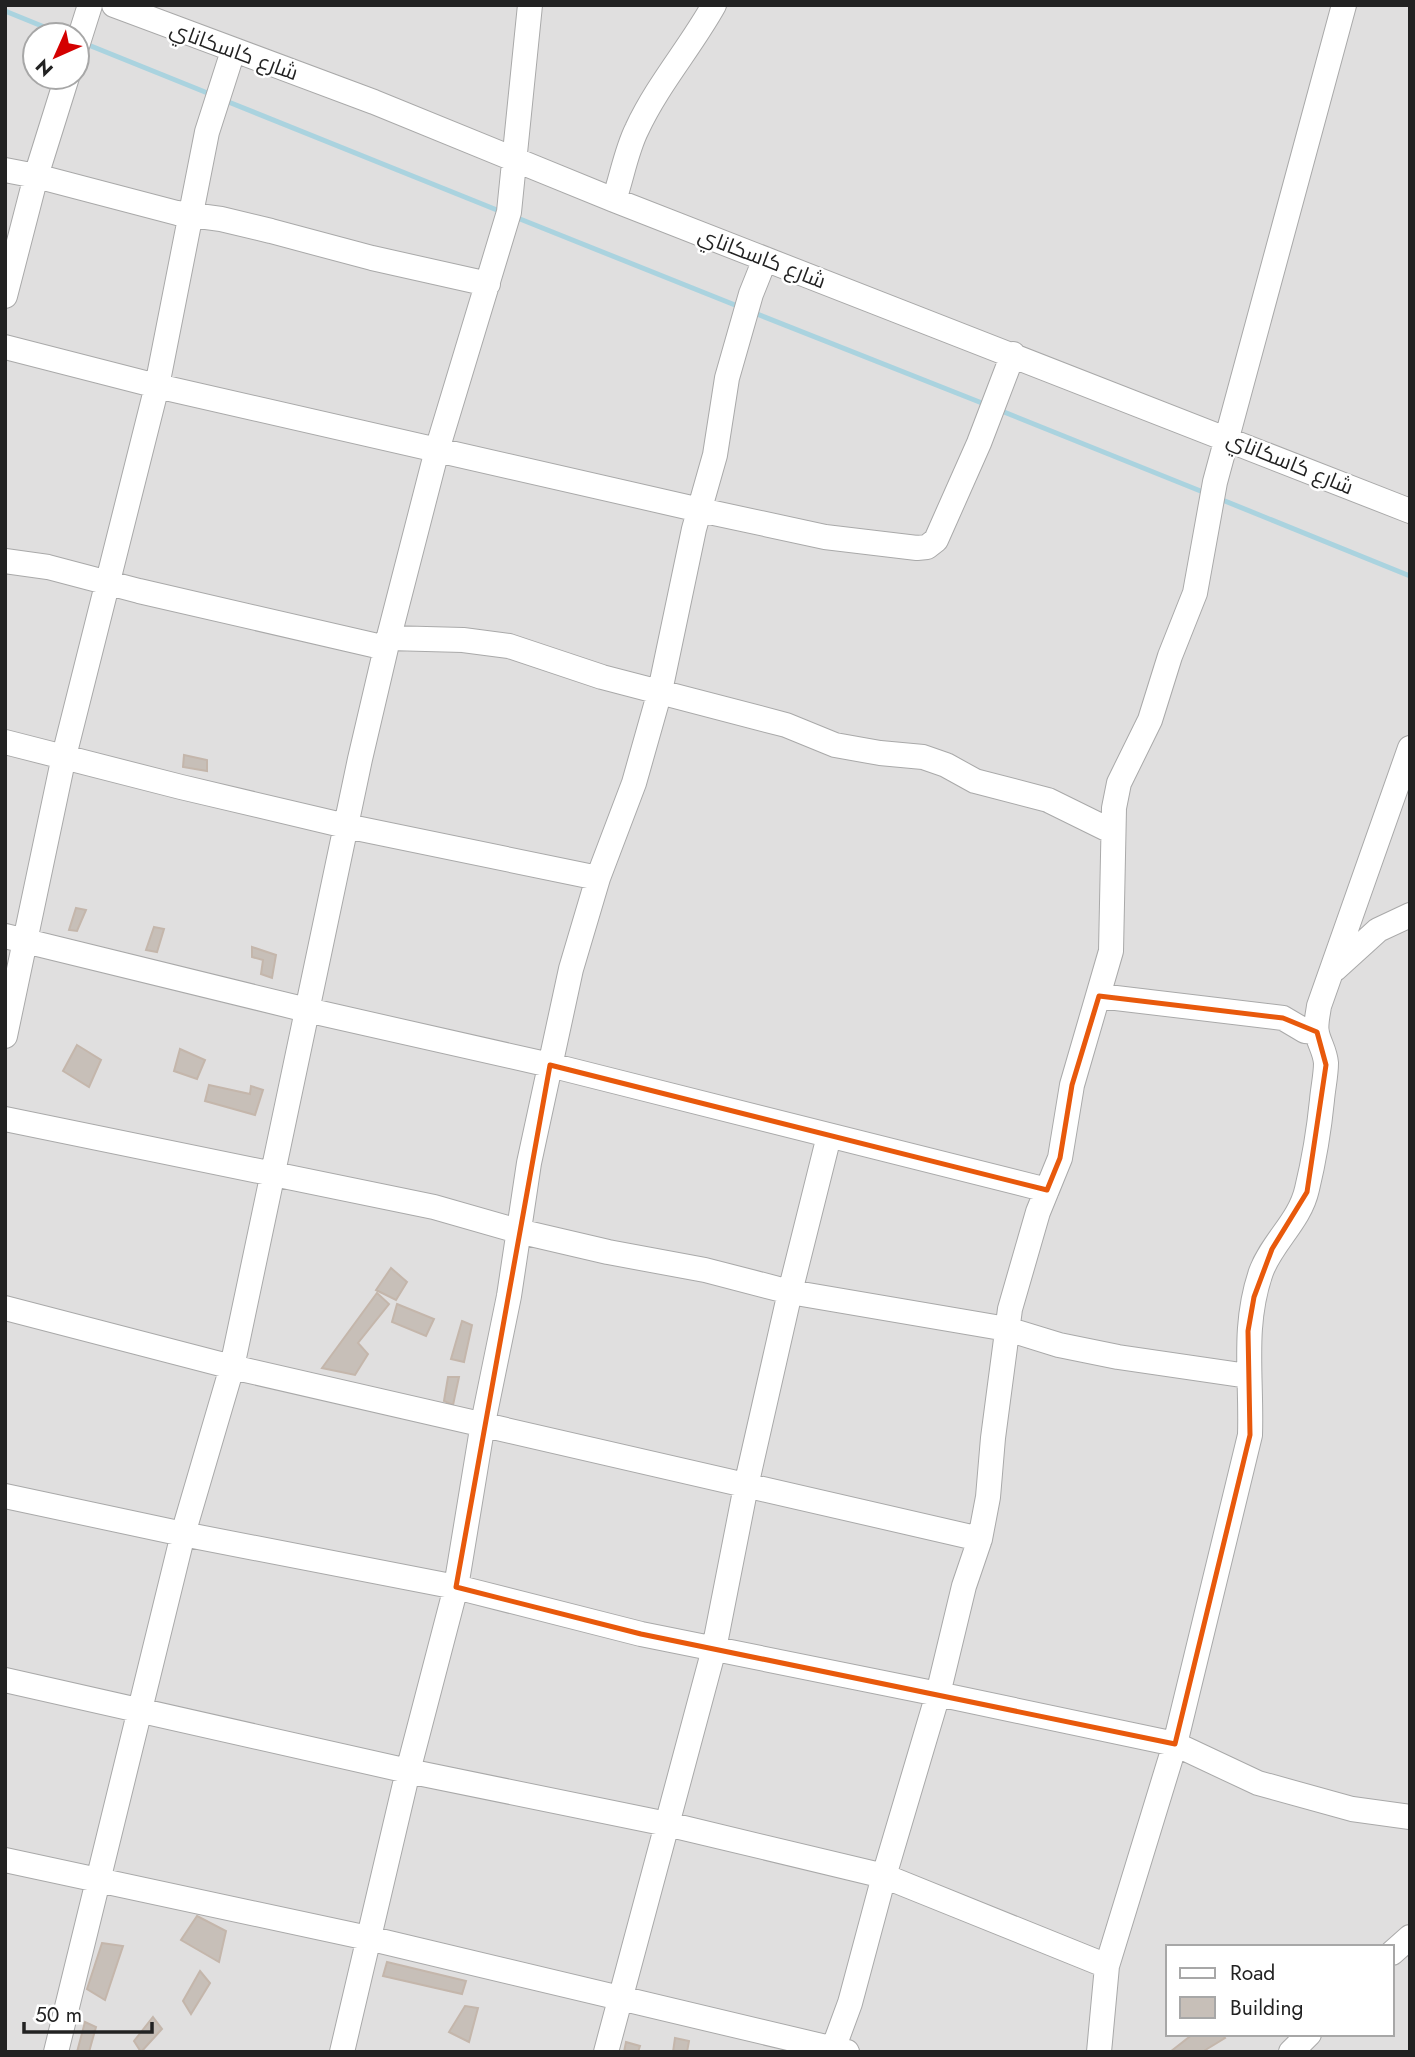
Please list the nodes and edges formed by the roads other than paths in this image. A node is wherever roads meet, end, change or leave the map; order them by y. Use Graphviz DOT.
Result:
graph roads {
  1 [pos="114,5"];
  2 [pos="530,5"];
  3 [pos="714,5"];
  4 [pos="1344,5"];
  5 [pos="233,51"];
  6 [pos="63,91"];
  7 [pos="514,160"];
  8 [pos="5,170"];
  9 [pos="36,176"];
  10 [pos="614,200"];
  11 [pos="191,215"];
  12 [pos="765,259"];
  13 [pos="488,284"];
  14 [pos="5,296"];
  15 [pos="5,347"];
  16 [pos="1013,355"];
  17 [pos="157,386"];
  18 [pos="1227,439"];
  19 [pos="437,450"];
  20 [pos="700,510"];
  21 [pos="1410,511"];
  22 [pos="5,561"];
  23 [pos="107,582"];
  24 [pos="387,643"];
  25 [pos="660,691"];
  26 [pos="5,742"];
  27 [pos="1410,748"];
  28 [pos="64,756"];
  29 [pos="346,827"];
  30 [pos="1113,832"];
  31 [pos="598,877"];
  32 [pos="1410,915"];
  33 [pos="15,938"];
  34 [pos="1330,974"];
  35 [pos="1099,996"];
  36 [pos="1319,1006"];
  37 [pos="307,1010"];
  38 [pos="1283,1018"];
  39 [pos="1317,1032"];
  40 [pos="5,1036"];
  41 [pos="550,1065"];
  42 [pos="5,1119"];
  43 [pos="829,1136"];
  44 [pos="274,1172"];
  45 [pos="1047,1190"];
  46 [pos="519,1231"];
  47 [pos="790,1292"];
  48 [pos="5,1308"];
  49 [pos="1007,1329"];
  50 [pos="232,1367"];
  51 [pos="1248,1376"];
  52 [pos="484,1423"];
  53 [pos="746,1486"];
  54 [pos="5,1496"];
  55 [pos="183,1534"];
  56 [pos="980,1539"];
  57 [pos="456,1587"];
  58 [pos="715,1649"];
  59 [pos="5,1679"];
  60 [pos="938,1694"];
  61 [pos="139,1710"];
  62 [pos="1175,1744"];
  63 [pos="408,1771"];
  64 [pos="1410,1817"];
  65 [pos="667,1824"];
  66 [pos="5,1860"];
  67 [pos="884,1876"];
  68 [pos="99,1880"];
  69 [pos="1410,1937"];
  70 [pos="368,1938"];
  71 [pos="1394,1951"];
  72 [pos="1107,1966"];
  73 [pos="620,1997"];
  74 [pos="1307,2036"];
  75 [pos="838,2050"];
  76 [pos="56,2052"];
  77 [pos="342,2052"];
  78 [pos="606,2052"];
  79 [pos="1099,2052"];
  80 [pos="1291,2052"];
  1 -- 5 [label="street, شارع كاسكاناي"];
  2 -- 7 [label="street"];
  3 -- 10 [label="street"];
  4 -- 18 [label="street"];
  5 -- 7 [label="street, شارع كاسكاناي"];
  5 -- 11 [label="street"];
  6 -- 9 [label="street"];
  7 -- 10 [label="street, شارع كاسكاناي"];
  7 -- 13 [label="street"];
  8 -- 9 [label="street"];
  9 -- 11 [label="street"];
  9 -- 14 [label="street"];
  10 -- 12 [label="street, شارع كاسكاناي"];
  11 -- 13 [label="street"];
  11 -- 17 [label="street"];
  12 -- 16 [label="street, شارع كاسكاناي"];
  12 -- 20 [label="street"];
  13 -- 19 [label="street"];
  15 -- 17 [label="street"];
  16 -- 18 [label="street, شارع كاسكاناي"];
  16 -- 20 [label="street"];
  17 -- 19 [label="street"];
  17 -- 23 [label="street"];
  18 -- 21 [label="street, شارع كاسكاناي"];
  18 -- 30 [label="street"];
  19 -- 20 [label="street"];
  19 -- 24 [label="street"];
  20 -- 25 [label="street"];
  22 -- 23 [label="street"];
  23 -- 24 [label="street"];
  23 -- 28 [label="street"];
  24 -- 25 [label="street"];
  24 -- 29 [label="street"];
  25 -- 30 [label="street"];
  25 -- 31 [label="street"];
  26 -- 28 [label="street"];
  27 -- 34 [label="street"];
  28 -- 29 [label="street"];
  28 -- 33 [label="street"];
  29 -- 31 [label="street"];
  29 -- 37 [label="street"];
  30 -- 35 [label="street"];
  31 -- 41 [label="street"];
  32 -- 34 [label="street"];
  33 -- 37 [label="street"];
  33 -- 40 [label="street"];
  34 -- 36 [label="street"];
  35 -- 38 [label="street"];
  35 -- 45 [label="street"];
  36 -- 38 [label="street"];
  36 -- 39 [label="street"];
  37 -- 41 [label="street"];
  37 -- 44 [label="street"];
  38 -- 39 [label="street"];
  39 -- 51 [label="street"];
  41 -- 43 [label="street"];
  41 -- 46 [label="street"];
  42 -- 44 [label="street"];
  43 -- 45 [label="street"];
  43 -- 47 [label="street"];
  44 -- 46 [label="street"];
  44 -- 50 [label="street"];
  45 -- 49 [label="street"];
  46 -- 47 [label="street"];
  46 -- 52 [label="street"];
  47 -- 49 [label="street"];
  47 -- 53 [label="street"];
  48 -- 50 [label="street"];
  49 -- 51 [label="street"];
  49 -- 56 [label="street"];
  50 -- 52 [label="street"];
  50 -- 55 [label="street"];
  51 -- 62 [label="street"];
  52 -- 53 [label="street"];
  52 -- 57 [label="street"];
  53 -- 56 [label="street"];
  53 -- 58 [label="street"];
  54 -- 55 [label="street"];
  55 -- 57 [label="street"];
  55 -- 61 [label="street"];
  56 -- 60 [label="street"];
  57 -- 58 [label="street"];
  57 -- 63 [label="street"];
  58 -- 60 [label="street"];
  58 -- 65 [label="street"];
  59 -- 61 [label="street"];
  60 -- 62 [label="street"];
  60 -- 67 [label="street"];
  61 -- 63 [label="street"];
  61 -- 68 [label="street"];
  62 -- 64 [label="street"];
  62 -- 72 [label="street"];
  63 -- 65 [label="street"];
  63 -- 70 [label="street"];
  65 -- 67 [label="street"];
  65 -- 73 [label="street"];
  66 -- 68 [label="street"];
  67 -- 72 [label="street"];
  67 -- 75 [label="street"];
  68 -- 70 [label="street"];
  68 -- 76 [label="street"];
  69 -- 71 [label="street"];
  70 -- 73 [label="street"];
  70 -- 77 [label="street"];
  72 -- 79 [label="street"];
  73 -- 75 [label="street"];
  73 -- 78 [label="street"];
  74 -- 80 [label="street"];
}
